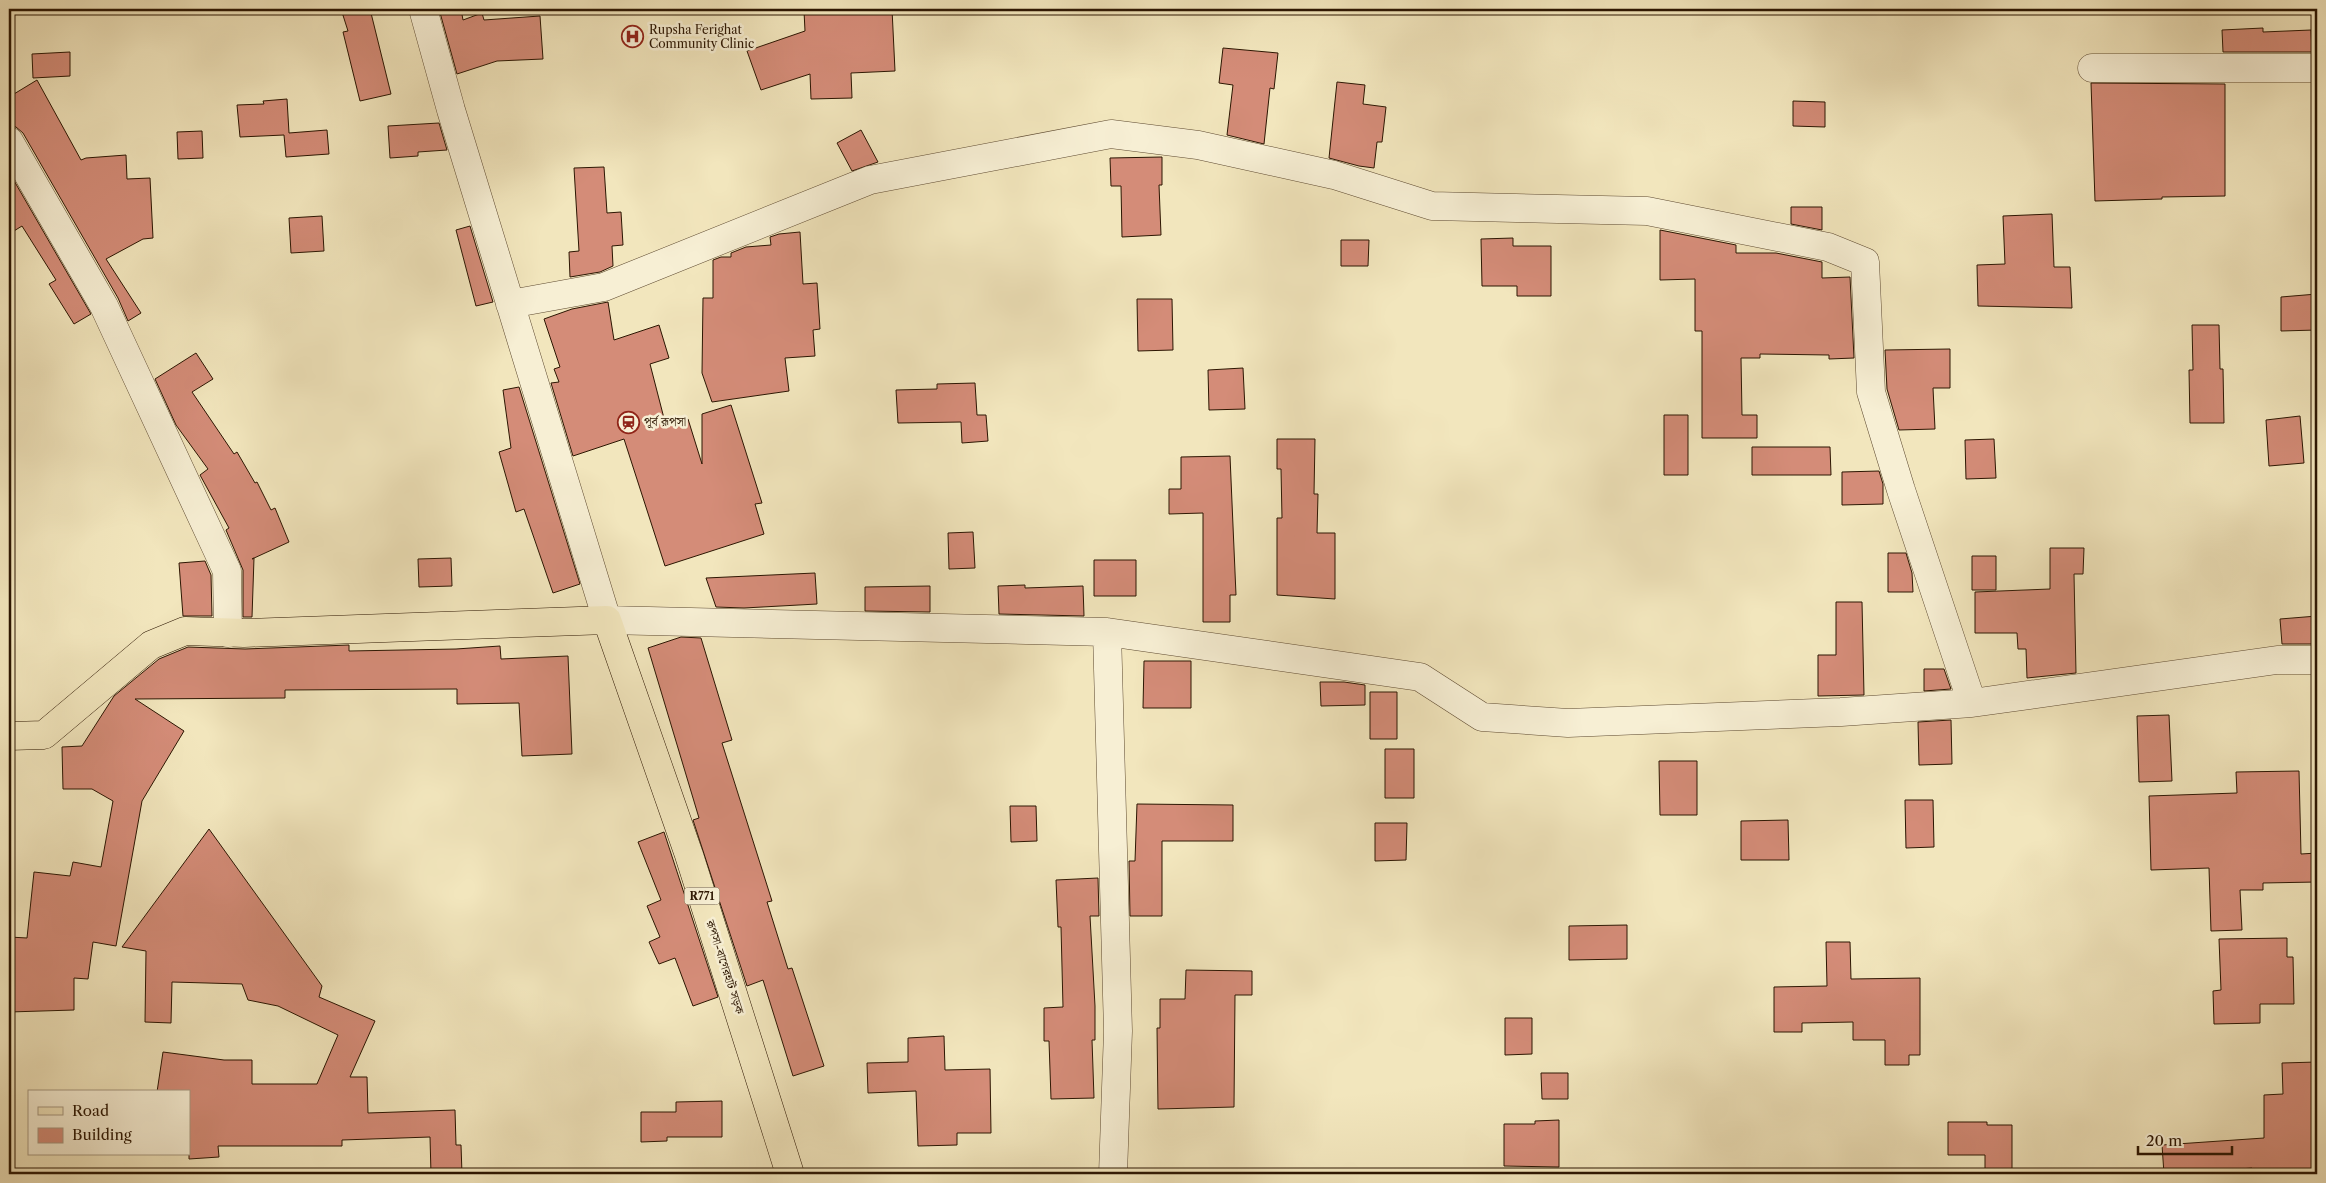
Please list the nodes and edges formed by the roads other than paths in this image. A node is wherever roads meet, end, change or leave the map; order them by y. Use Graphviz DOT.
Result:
graph roads {
  1 [pos="423,9"];
  2 [pos="2092,68"];
  3 [pos="2317,68"];
  4 [pos="9,141"];
  5 [pos="510,304"];
  6 [pos="606,620"];
  7 [pos="1107,632"];
  8 [pos="228,633"];
  9 [pos="2317,660"];
  10 [pos="1972,702"];
  11 [pos="9,736"];
  12 [pos="790,1174"];
  13 [pos="1113,1174"];
  1 -- 5 [label="street"];
  2 -- 3 [label="street"];
  4 -- 8 [label="street"];
  5 -- 6 [label="street"];
  5 -- 10 [label="street"];
  6 -- 7 [label="street"];
  6 -- 8 [label="main road"];
  6 -- 12 [label="main road, রূপসা-বাগেরহাট সড়ক / R771"];
  7 -- 10 [label="street"];
  7 -- 13 [label="street"];
  8 -- 11 [label="main road"];
  9 -- 10 [label="street"];
}
